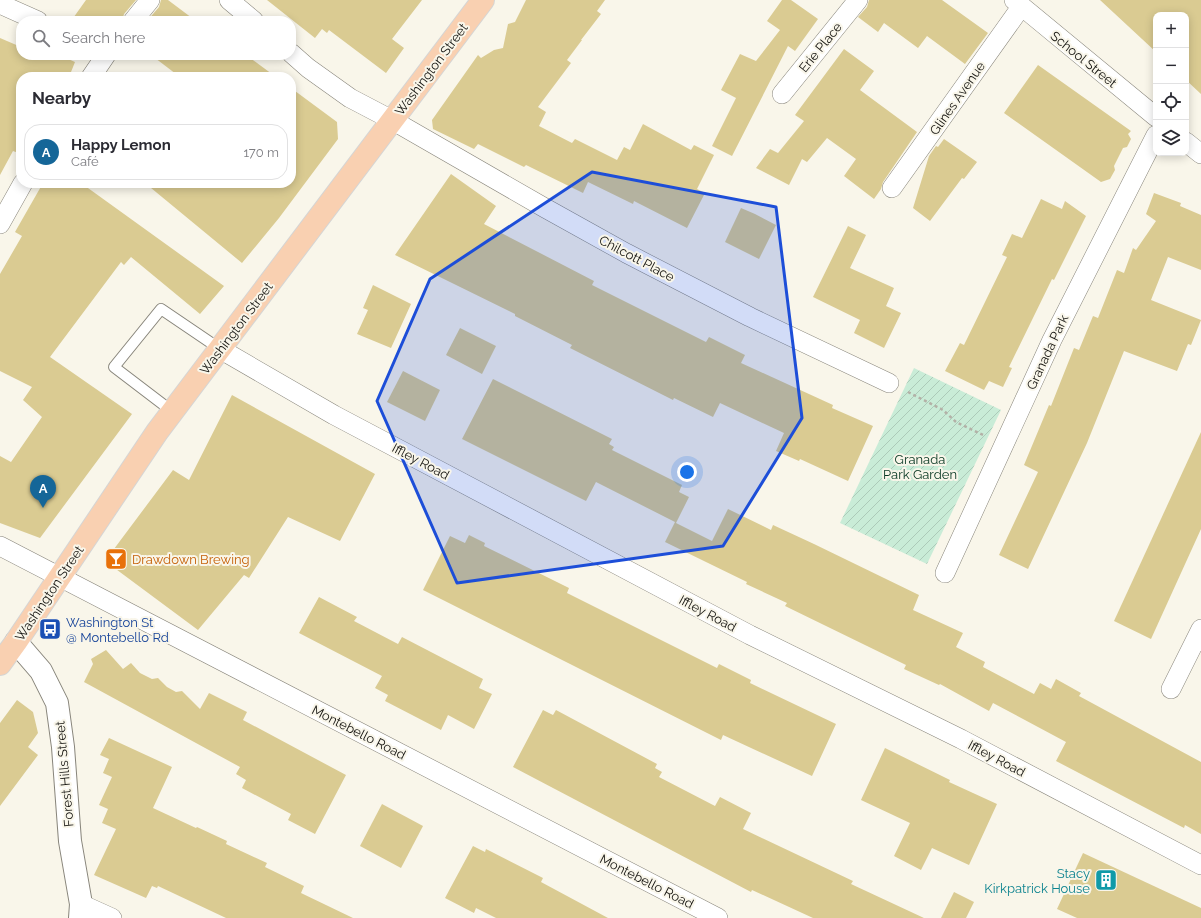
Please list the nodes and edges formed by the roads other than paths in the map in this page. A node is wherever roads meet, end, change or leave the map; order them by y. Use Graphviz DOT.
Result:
graph roads {
  1 [pos="150,0"];
  2 [pos="229,0"];
  3 [pos="483,0"];
  4 [pos="858,0"];
  5 [pos="0,4"];
  6 [pos="1017,4"];
  7 [pos="27,16"];
  8 [pos="137,16"];
  9 [pos="248,16"];
  10 [pos="296,57"];
  11 [pos="102,60"];
  12 [pos="94,72"];
  13 [pos="782,94"];
  14 [pos="1153,115"];
  15 [pos="392,120"];
  16 [pos="1153,141"];
  17 [pos="1189,144"];
  18 [pos="1201,154"];
  19 [pos="19,188"];
  20 [pos="892,188"];
  21 [pos="0,224"];
  22 [pos="220,349"];
  23 [pos="897,387"];
  24 [pos="173,412"];
  25 [pos="0,546"];
  26 [pos="945,573"];
  27 [pos="60,577"];
  28 [pos="1201,629"];
  29 [pos="16,642"];
  30 [pos="0,664"];
  31 [pos="1171,688"];
  32 [pos="1201,865"];
  33 [pos="81,911"];
  34 [pos="112,918"];
  35 [pos="718,918"];
  1 -- 8 [label="street"];
  2 -- 9 [label="street"];
  3 -- 15 [label="main road, Washington Street"];
  4 -- 13 [label="street, Erie Place"];
  5 -- 7 [label="street"];
  6 -- 14 [label="street, School Street"];
  6 -- 20 [label="street, Glines Avenue"];
  10 -- 15 [label="street, Chilcott Place"];
  11 -- 12 [label="street"];
  15 -- 22 [label="main road, Washington Street"];
  15 -- 23 [label="street, Chilcott Place"];
  16 -- 26 [label="street, Granada Park"];
  17 -- 18 [label="street"];
  19 -- 21 [label="street"];
  22 -- 24 [label="main road, Washington Street"];
  22 -- 24 [label="lane"];
  22 -- 32 [label="street, Iffley Road"];
  24 -- 27 [label="main road, Washington Street"];
  25 -- 27 [label="street, Montebello Road"];
  27 -- 29 [label="main road, Washington Street"];
  27 -- 35 [label="street, Montebello Road"];
  28 -- 31 [label="street"];
  29 -- 30 [label="main road, Washington Street"];
  29 -- 33 [label="street, Forest Hills Street"];
  33 -- 34 [label="street"];
}
